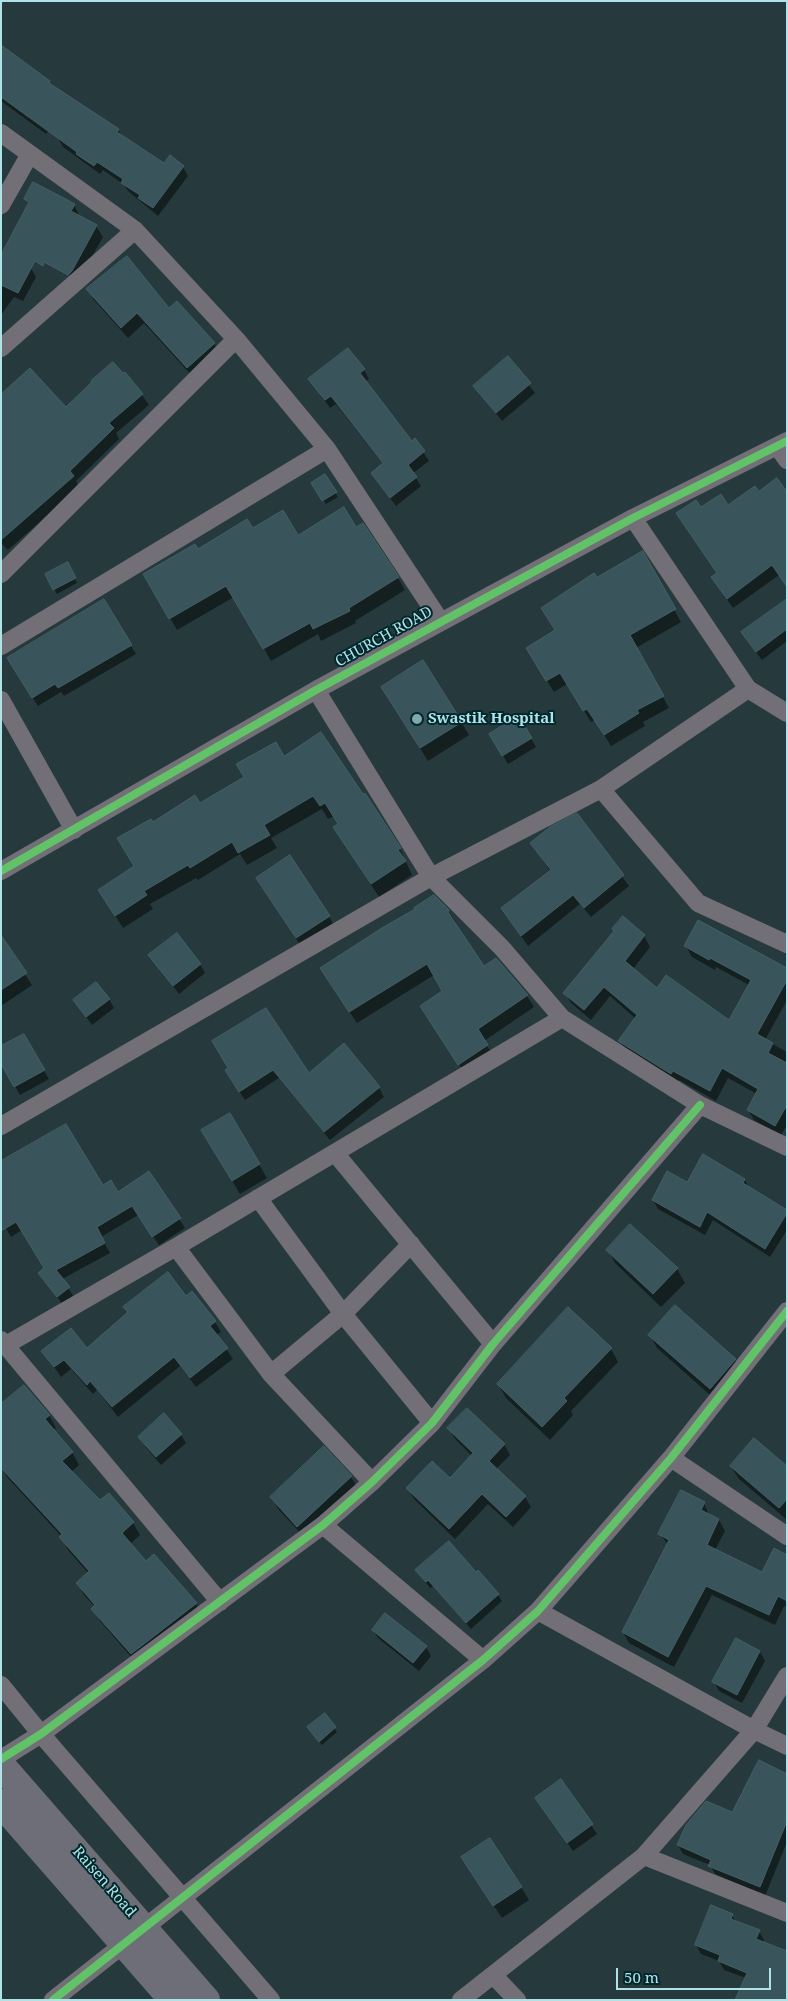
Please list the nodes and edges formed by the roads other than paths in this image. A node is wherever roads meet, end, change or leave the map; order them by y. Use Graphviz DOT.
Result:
graph roads {
  1 [pos="1,133"];
  2 [pos="30,154"];
  3 [pos="1,205"];
  4 [pos="134,230"];
  5 [pos="236,339"];
  6 [pos="1,348"];
  7 [pos="327,449"];
  8 [pos="783,449"];
  9 [pos="633,518"];
  10 [pos="1,574"];
  11 [pos="441,622"];
  12 [pos="1,646"];
  13 [pos="748,689"];
  14 [pos="316,690"];
  15 [pos="1,700"];
  16 [pos="787,713"];
  17 [pos="601,789"];
  18 [pos="74,830"];
  19 [pos="1,871"];
  20 [pos="431,878"];
  21 [pos="786,942"];
  22 [pos="562,1018"];
  23 [pos="700,1105"];
  24 [pos="1,1126"];
  25 [pos="787,1147"];
  26 [pos="335,1153"];
  27 [pos="258,1198"];
  28 [pos="411,1244"];
  29 [pos="176,1247"];
  30 [pos="787,1311"];
  31 [pos="343,1314"];
  32 [pos="3,1342"];
  33 [pos="494,1344"];
  34 [pos="271,1374"];
  35 [pos="432,1423"];
  36 [pos="671,1458"];
  37 [pos="372,1482"];
  38 [pos="323,1525"];
  39 [pos="787,1536"];
  40 [pos="220,1602"];
  41 [pos="538,1611"];
  42 [pos="483,1660"];
  43 [pos="787,1676"];
  44 [pos="1,1685"];
  45 [pos="754,1730"];
  46 [pos="41,1734"];
  47 [pos="787,1746"];
  48 [pos="1,1759"];
  49 [pos="1,1765"];
  50 [pos="1,1803"];
  51 [pos="644,1856"];
  52 [pos="183,1898"];
  53 [pos="787,1913"];
  54 [pos="133,1935"];
  55 [pos="493,1975"];
  56 [pos="53,2000"];
  57 [pos="173,2000"];
  58 [pos="206,2000"];
  59 [pos="271,2000"];
  60 [pos="461,2000"];
  61 [pos="518,2000"];
  1 -- 2 [label="street"];
  2 -- 3 [label="street"];
  2 -- 4 [label="street"];
  4 -- 5 [label="street"];
  4 -- 6 [label="street"];
  5 -- 7 [label="street"];
  5 -- 10 [label="street"];
  7 -- 11 [label="street"];
  7 -- 12 [label="street"];
  8 -- 9 [label="street, CHURCH ROAD"];
  9 -- 11 [label="street, CHURCH ROAD"];
  9 -- 13 [label="street"];
  11 -- 14 [label="street, CHURCH ROAD"];
  13 -- 16 [label="street"];
  13 -- 17 [label="street"];
  14 -- 18 [label="street, CHURCH ROAD"];
  14 -- 20 [label="street"];
  15 -- 18 [label="street"];
  17 -- 20 [label="street"];
  17 -- 21 [label="street"];
  18 -- 19 [label="street, CHURCH ROAD"];
  20 -- 22 [label="street"];
  20 -- 24 [label="street"];
  22 -- 23 [label="street"];
  22 -- 26 [label="street"];
  23 -- 25 [label="street"];
  23 -- 33 [label="street"];
  26 -- 27 [label="street"];
  26 -- 28 [label="street"];
  27 -- 29 [label="street"];
  27 -- 31 [label="street"];
  28 -- 31 [label="street"];
  28 -- 33 [label="street"];
  29 -- 32 [label="street"];
  29 -- 34 [label="street"];
  30 -- 36 [label="street"];
  31 -- 34 [label="street"];
  31 -- 35 [label="street"];
  32 -- 40 [label="street"];
  33 -- 35 [label="street"];
  34 -- 37 [label="street"];
  35 -- 37 [label="street"];
  36 -- 39 [label="street"];
  36 -- 41 [label="street"];
  37 -- 38 [label="street"];
  38 -- 40 [label="street"];
  38 -- 42 [label="street"];
  40 -- 46 [label="street"];
  41 -- 42 [label="street"];
  41 -- 45 [label="street"];
  42 -- 52 [label="street"];
  43 -- 45 [label="street"];
  44 -- 46 [label="street"];
  45 -- 47 [label="street"];
  45 -- 51 [label="street"];
  46 -- 48 [label="street"];
  46 -- 52 [label="street"];
  49 -- 54 [label="main road, Raisen Road"];
  50 -- 54 [label="main road, Raisen Road"];
  51 -- 53 [label="street"];
  51 -- 55 [label="street"];
  52 -- 54 [label="street"];
  52 -- 59 [label="street"];
  54 -- 56 [label="street"];
  54 -- 57 [label="main road, Raisen Road"];
  54 -- 58 [label="main road, Raisen Road"];
  55 -- 60 [label="street"];
  55 -- 61 [label="street"];
}
